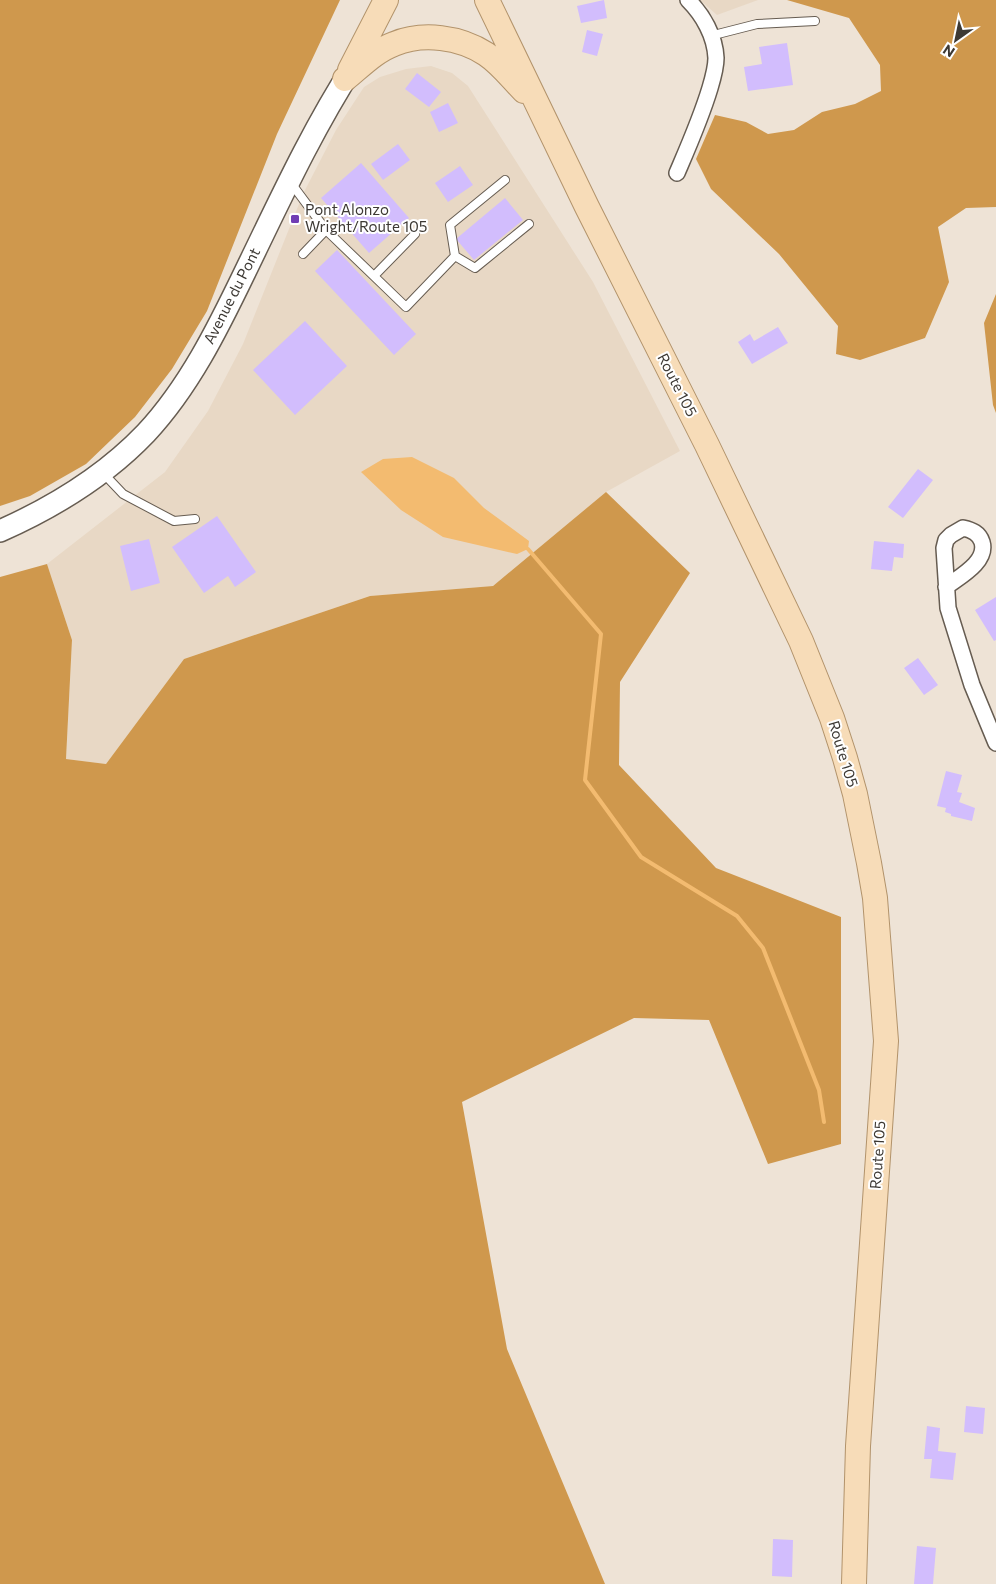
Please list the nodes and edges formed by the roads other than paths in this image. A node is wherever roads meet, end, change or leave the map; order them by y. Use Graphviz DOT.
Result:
graph roads {
  1 [pos="386,0"];
  2 [pos="397,0"];
  3 [pos="487,0"];
  4 [pos="688,0"];
  5 [pos="815,21"];
  6 [pos="710,36"];
  7 [pos="344,79"];
  8 [pos="540,108"];
  9 [pos="677,174"];
  10 [pos="505,180"];
  11 [pos="289,181"];
  12 [pos="529,224"];
  13 [pos="326,230"];
  14 [pos="416,234"];
  15 [pos="303,254"];
  16 [pos="455,256"];
  17 [pos="374,276"];
  18 [pos="102,472"];
  19 [pos="195,519"];
  20 [pos="0,532"];
  21 [pos="946,587"];
  22 [pos="996,743"];
  23 [pos="854,1584"];
  1 -- 7 [label="main road"];
  2 -- 7 [label="main road, Avenue du Pont"];
  3 -- 8 [label="main road, Route 105"];
  4 -- 6 [label="street"];
  5 -- 6 [label="lane"];
  6 -- 9 [label="street"];
  7 -- 8 [label="main road"];
  7 -- 11 [label="main road, Avenue du Pont"];
  8 -- 23 [label="main road, Route 105"];
  10 -- 16 [label="lane"];
  11 -- 13 [label="lane"];
  11 -- 18 [label="main road, Avenue du Pont"];
  12 -- 16 [label="lane"];
  13 -- 15 [label="lane"];
  13 -- 17 [label="lane"];
  14 -- 17 [label="lane"];
  16 -- 17 [label="lane"];
  18 -- 19 [label="lane"];
  18 -- 20 [label="main road, Avenue du Pont"];
  21 -- 22 [label="street"];
}
